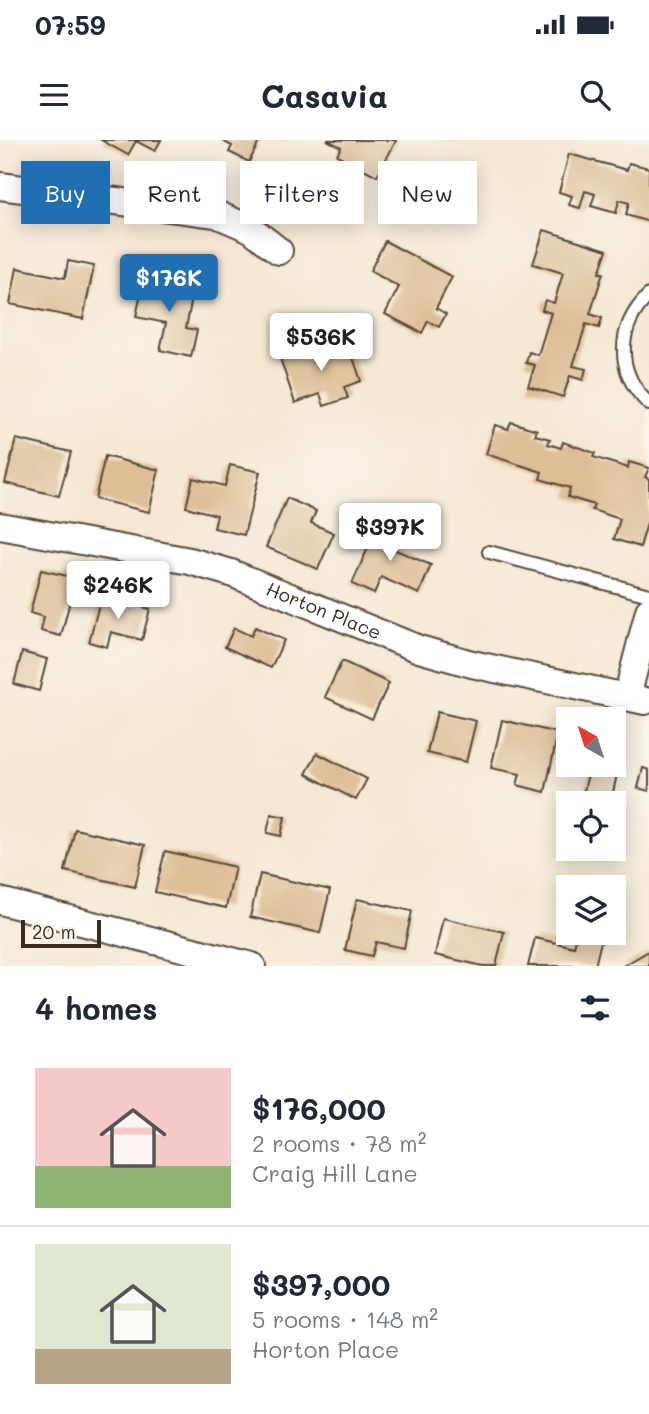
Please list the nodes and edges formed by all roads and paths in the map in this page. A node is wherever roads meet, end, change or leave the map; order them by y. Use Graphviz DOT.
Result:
graph roads {
  1 [pos="0,186"];
  2 [pos="279,251"];
  3 [pos="649,295"];
  4 [pos="649,404"];
  5 [pos="0,526"];
  6 [pos="489,552"];
  7 [pos="649,595"];
  8 [pos="649,611"];
  9 [pos="0,901"];
  10 [pos="252,966"];
  1 -- 2 [label="street"];
  3 -- 4 [label="lane"];
  5 -- 8 [label="street, Horton Place"];
  6 -- 7 [label="lane"];
  9 -- 10 [label="street"];
}
